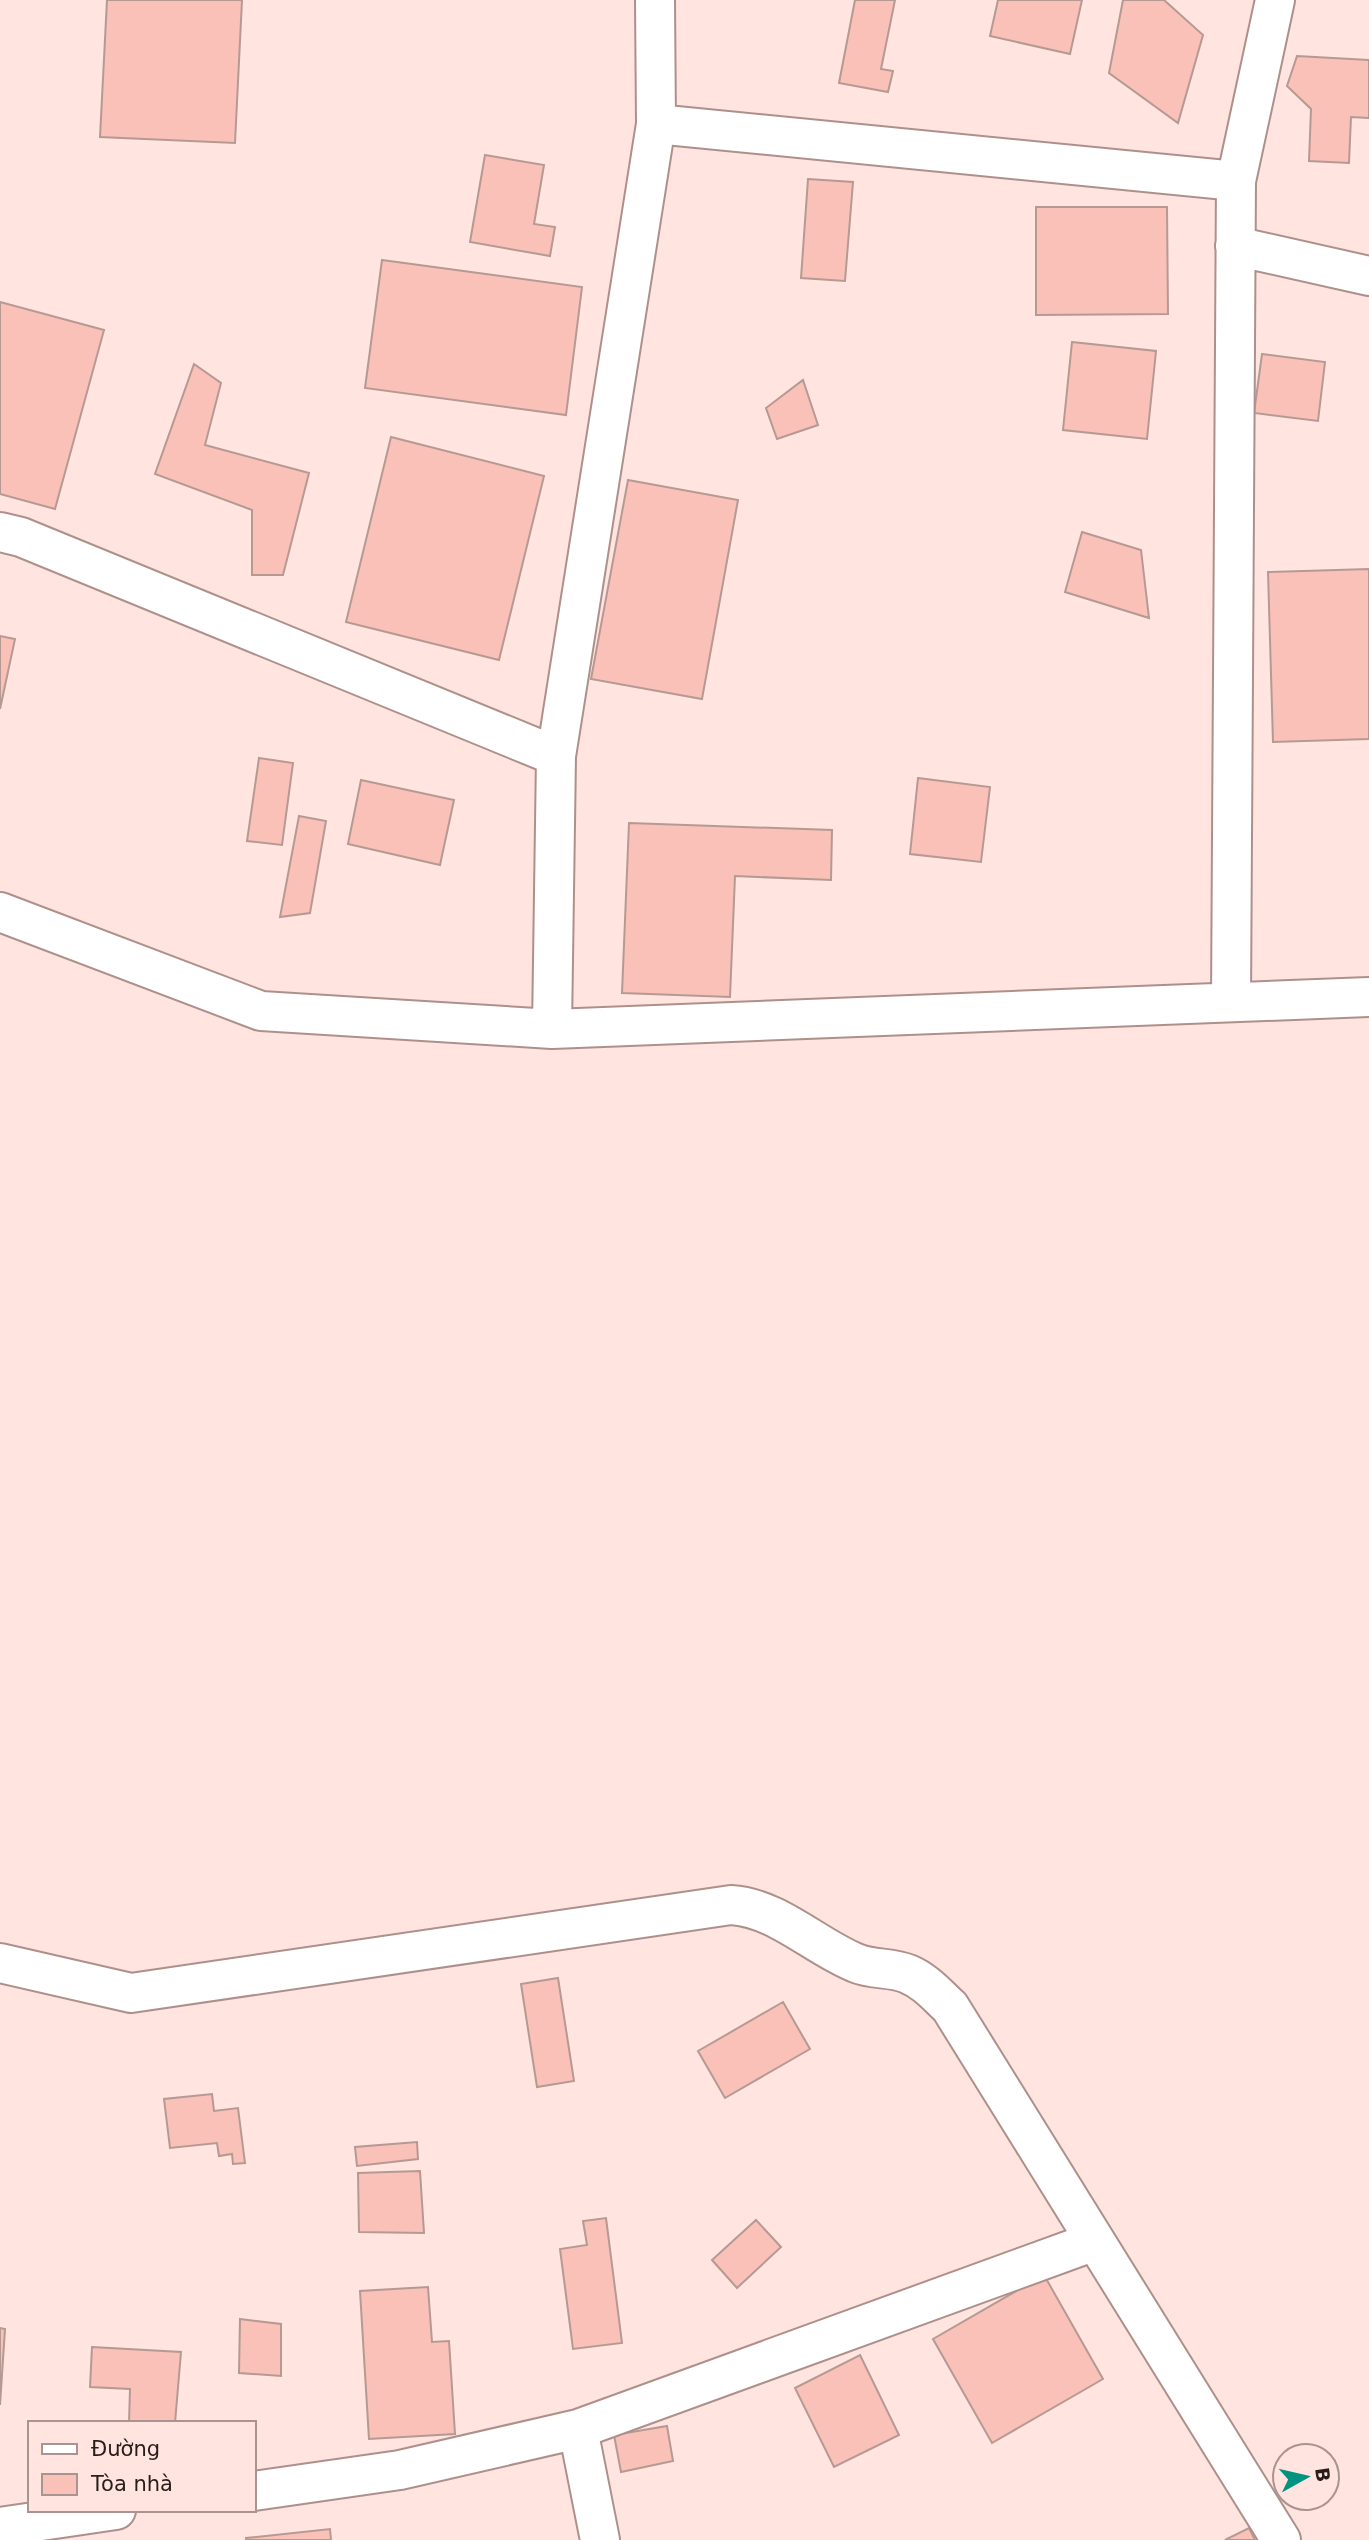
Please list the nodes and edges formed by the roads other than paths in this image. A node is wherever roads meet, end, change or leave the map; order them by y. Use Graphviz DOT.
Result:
graph roads {
  1 [pos="655,0"];
  2 [pos="1275,0"];
  3 [pos="656,124"];
  4 [pos="1236,181"];
  5 [pos="1236,246"];
  6 [pos="1369,276"];
  7 [pos="0,533"];
  8 [pos="556,756"];
  9 [pos="0,912"];
  10 [pos="1369,997"];
  11 [pos="1231,1002"];
  12 [pos="552,1029"];
  13 [pos="0,1963"];
  14 [pos="1095,2241"];
  15 [pos="578,2429"];
  16 [pos="256,2491"];
  17 [pos="103,2512"];
  18 [pos="0,2528"];
  19 [pos="2,2540"];
  20 [pos="600,2540"];
  21 [pos="1281,2540"];
  1 -- 3 [label="street"];
  2 -- 4 [label="street"];
  3 -- 4 [label="street"];
  3 -- 8 [label="street"];
  4 -- 5 [label="street"];
  5 -- 6 [label="street"];
  5 -- 11 [label="street"];
  7 -- 8 [label="street"];
  8 -- 12 [label="street"];
  9 -- 12 [label="street"];
  10 -- 11 [label="street"];
  11 -- 12 [label="street"];
  13 -- 14 [label="street"];
  14 -- 15 [label="street"];
  14 -- 21 [label="street"];
  15 -- 16 [label="street"];
  15 -- 20 [label="street"];
  17 -- 18 [label="street"];
  18 -- 19 [label="street"];
}
